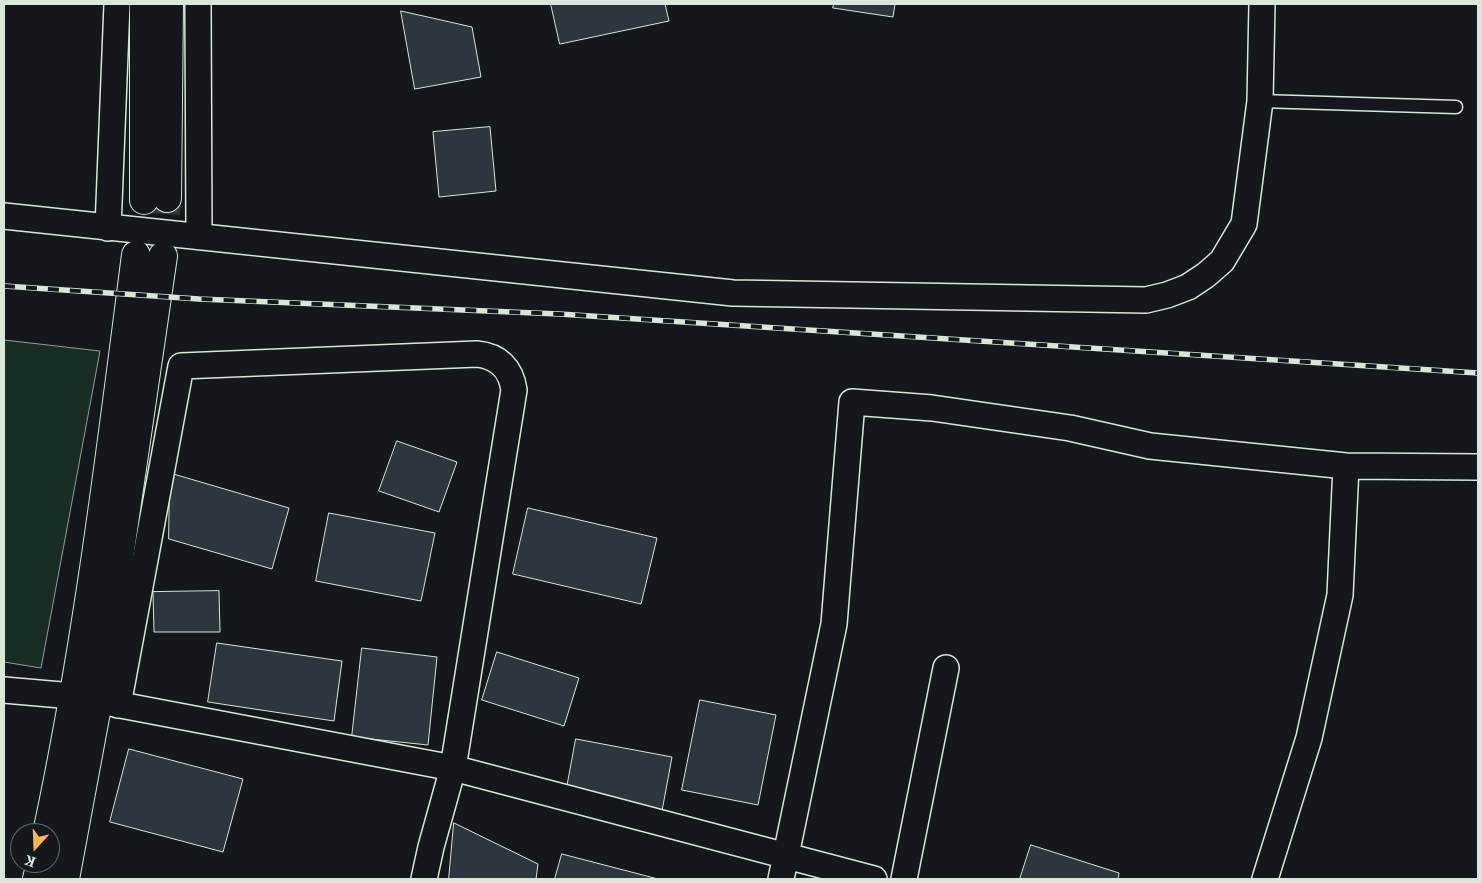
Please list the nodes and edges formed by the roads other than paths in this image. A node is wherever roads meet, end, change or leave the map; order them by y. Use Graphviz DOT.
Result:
graph roads {
  1 [pos="117,4"];
  2 [pos="144,4"];
  3 [pos="169,4"];
  4 [pos="198,4"];
  5 [pos="1262,4"];
  6 [pos="1260,101"];
  7 [pos="1456,107"];
  8 [pos="4,216"];
  9 [pos="108,228"];
  10 [pos="199,236"];
  11 [pos="1346,466"];
  12 [pos="1478,466"];
  13 [pos="946,668"];
  14 [pos="4,690"];
  15 [pos="96,701"];
  16 [pos="453,768"];
  17 [pos="51,823"];
  18 [pos="784,868"];
  19 [pos="65,879"];
  20 [pos="424,879"];
  21 [pos="874,879"];
  22 [pos="904,879"];
  23 [pos="1265,879"];
  1 -- 9 [label="street"];
  2 -- 3 [label="main road"];
  4 -- 10 [label="street"];
  5 -- 6 [label="street"];
  6 -- 7 [label="lane"];
  6 -- 10 [label="street"];
  8 -- 9 [label="street"];
  9 -- 10 [label="street"];
  11 -- 12 [label="street"];
  11 -- 18 [label="street"];
  11 -- 23 [label="street"];
  13 -- 22 [label="street"];
  14 -- 15 [label="street"];
  15 -- 15 [label="main road"];
  15 -- 16 [label="street"];
  15 -- 16 [label="street"];
  15 -- 17 [label="main road"];
  15 -- 19 [label="main road"];
  16 -- 18 [label="street"];
  16 -- 20 [label="street"];
  18 -- 21 [label="street"];
}
